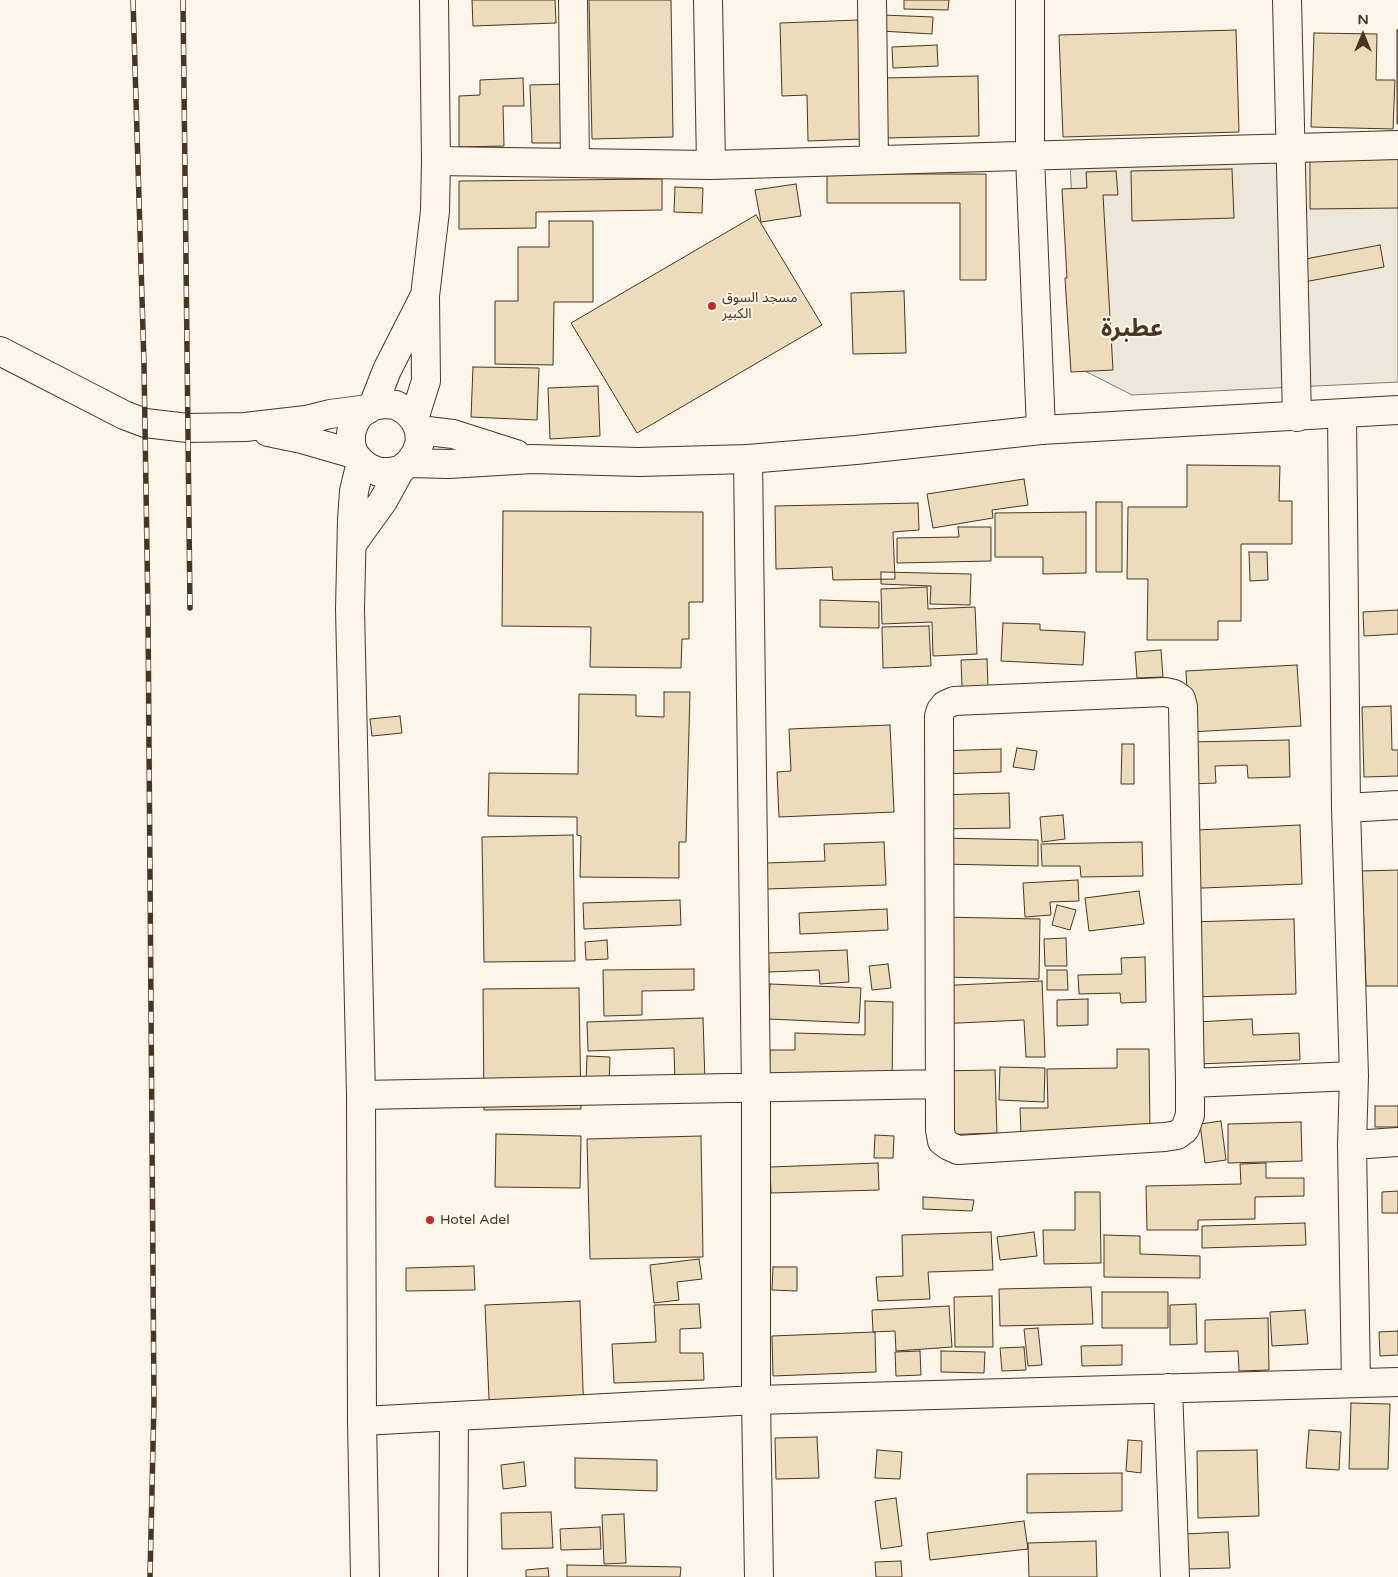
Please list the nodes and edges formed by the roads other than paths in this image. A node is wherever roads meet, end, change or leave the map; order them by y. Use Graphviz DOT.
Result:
graph roads {
  1 [pos="434,0"];
  2 [pos="573,0"];
  3 [pos="708,0"];
  4 [pos="872,0"];
  5 [pos="1030,0"];
  6 [pos="1287,0"];
  7 [pos="1398,145"];
  8 [pos="1290,148"];
  9 [pos="1030,156"];
  10 [pos="874,160"];
  11 [pos="436,161"];
  12 [pos="574,163"];
  13 [pos="711,165"];
  14 [pos="425,296"];
  15 [pos="0,351"];
  16 [pos="370,407"];
  17 [pos="1398,410"];
  18 [pos="1342,414"];
  19 [pos="1297,417"];
  20 [pos="417,424"];
  21 [pos="245,427"];
  22 [pos="1040,430"];
  23 [pos="357,458"];
  24 [pos="532,459"];
  25 [pos="748,459"];
  26 [pos="405,466"];
  27 [pos="352,544"];
  28 [pos="1398,805"];
  29 [pos="1346,808"];
  30 [pos="1354,1076"];
  31 [pos="1190,1083"];
  32 [pos="940,1084"];
  33 [pos="756,1089"];
  34 [pos="360,1095"];
  35 [pos="1398,1142"];
  36 [pos="1352,1145"];
  37 [pos="1398,1382"];
  38 [pos="1356,1383"];
  39 [pos="1168,1388"];
  40 [pos="756,1400"];
  41 [pos="454,1416"];
  42 [pos="362,1421"];
  43 [pos="365,1577"];
  44 [pos="453,1577"];
  45 [pos="759,1577"];
  46 [pos="1175,1577"];
  1 -- 11 [label="street"];
  2 -- 12 [label="street"];
  3 -- 13 [label="street"];
  4 -- 10 [label="street"];
  5 -- 9 [label="street"];
  6 -- 8 [label="street"];
  7 -- 8 [label="street"];
  8 -- 9 [label="street"];
  8 -- 19 [label="street"];
  9 -- 10 [label="street"];
  9 -- 22 [label="street"];
  10 -- 13 [label="street"];
  11 -- 12 [label="street"];
  11 -- 14 [label="street"];
  12 -- 13 [label="street"];
  14 -- 16 [label="street"];
  14 -- 20 [label="street"];
  15 -- 21 [label="street"];
  16 -- 20 [label="street"];
  16 -- 21 [label="street"];
  16 -- 23 [label="street"];
  17 -- 18 [label="street"];
  18 -- 19 [label="street"];
  18 -- 29 [label="street"];
  19 -- 22 [label="street"];
  20 -- 24 [label="street"];
  20 -- 26 [label="street"];
  21 -- 23 [label="street"];
  22 -- 25 [label="street"];
  23 -- 26 [label="street"];
  23 -- 27 [label="street"];
  24 -- 25 [label="street"];
  24 -- 26 [label="street"];
  25 -- 33 [label="street"];
  26 -- 27 [label="street"];
  27 -- 34 [label="street"];
  28 -- 29 [label="street"];
  29 -- 30 [label="street"];
  30 -- 31 [label="street"];
  30 -- 36 [label="street"];
  31 -- 32 [label="street"];
  31 -- 32 [label="street"];
  32 -- 33 [label="street"];
  33 -- 34 [label="street"];
  33 -- 40 [label="street"];
  34 -- 42 [label="street"];
  35 -- 36 [label="street"];
  36 -- 38 [label="street"];
  37 -- 38 [label="street"];
  38 -- 39 [label="street"];
  39 -- 40 [label="street"];
  39 -- 46 [label="street"];
  40 -- 41 [label="street"];
  40 -- 45 [label="street"];
  41 -- 42 [label="street"];
  41 -- 44 [label="street"];
  42 -- 43 [label="street"];
}
